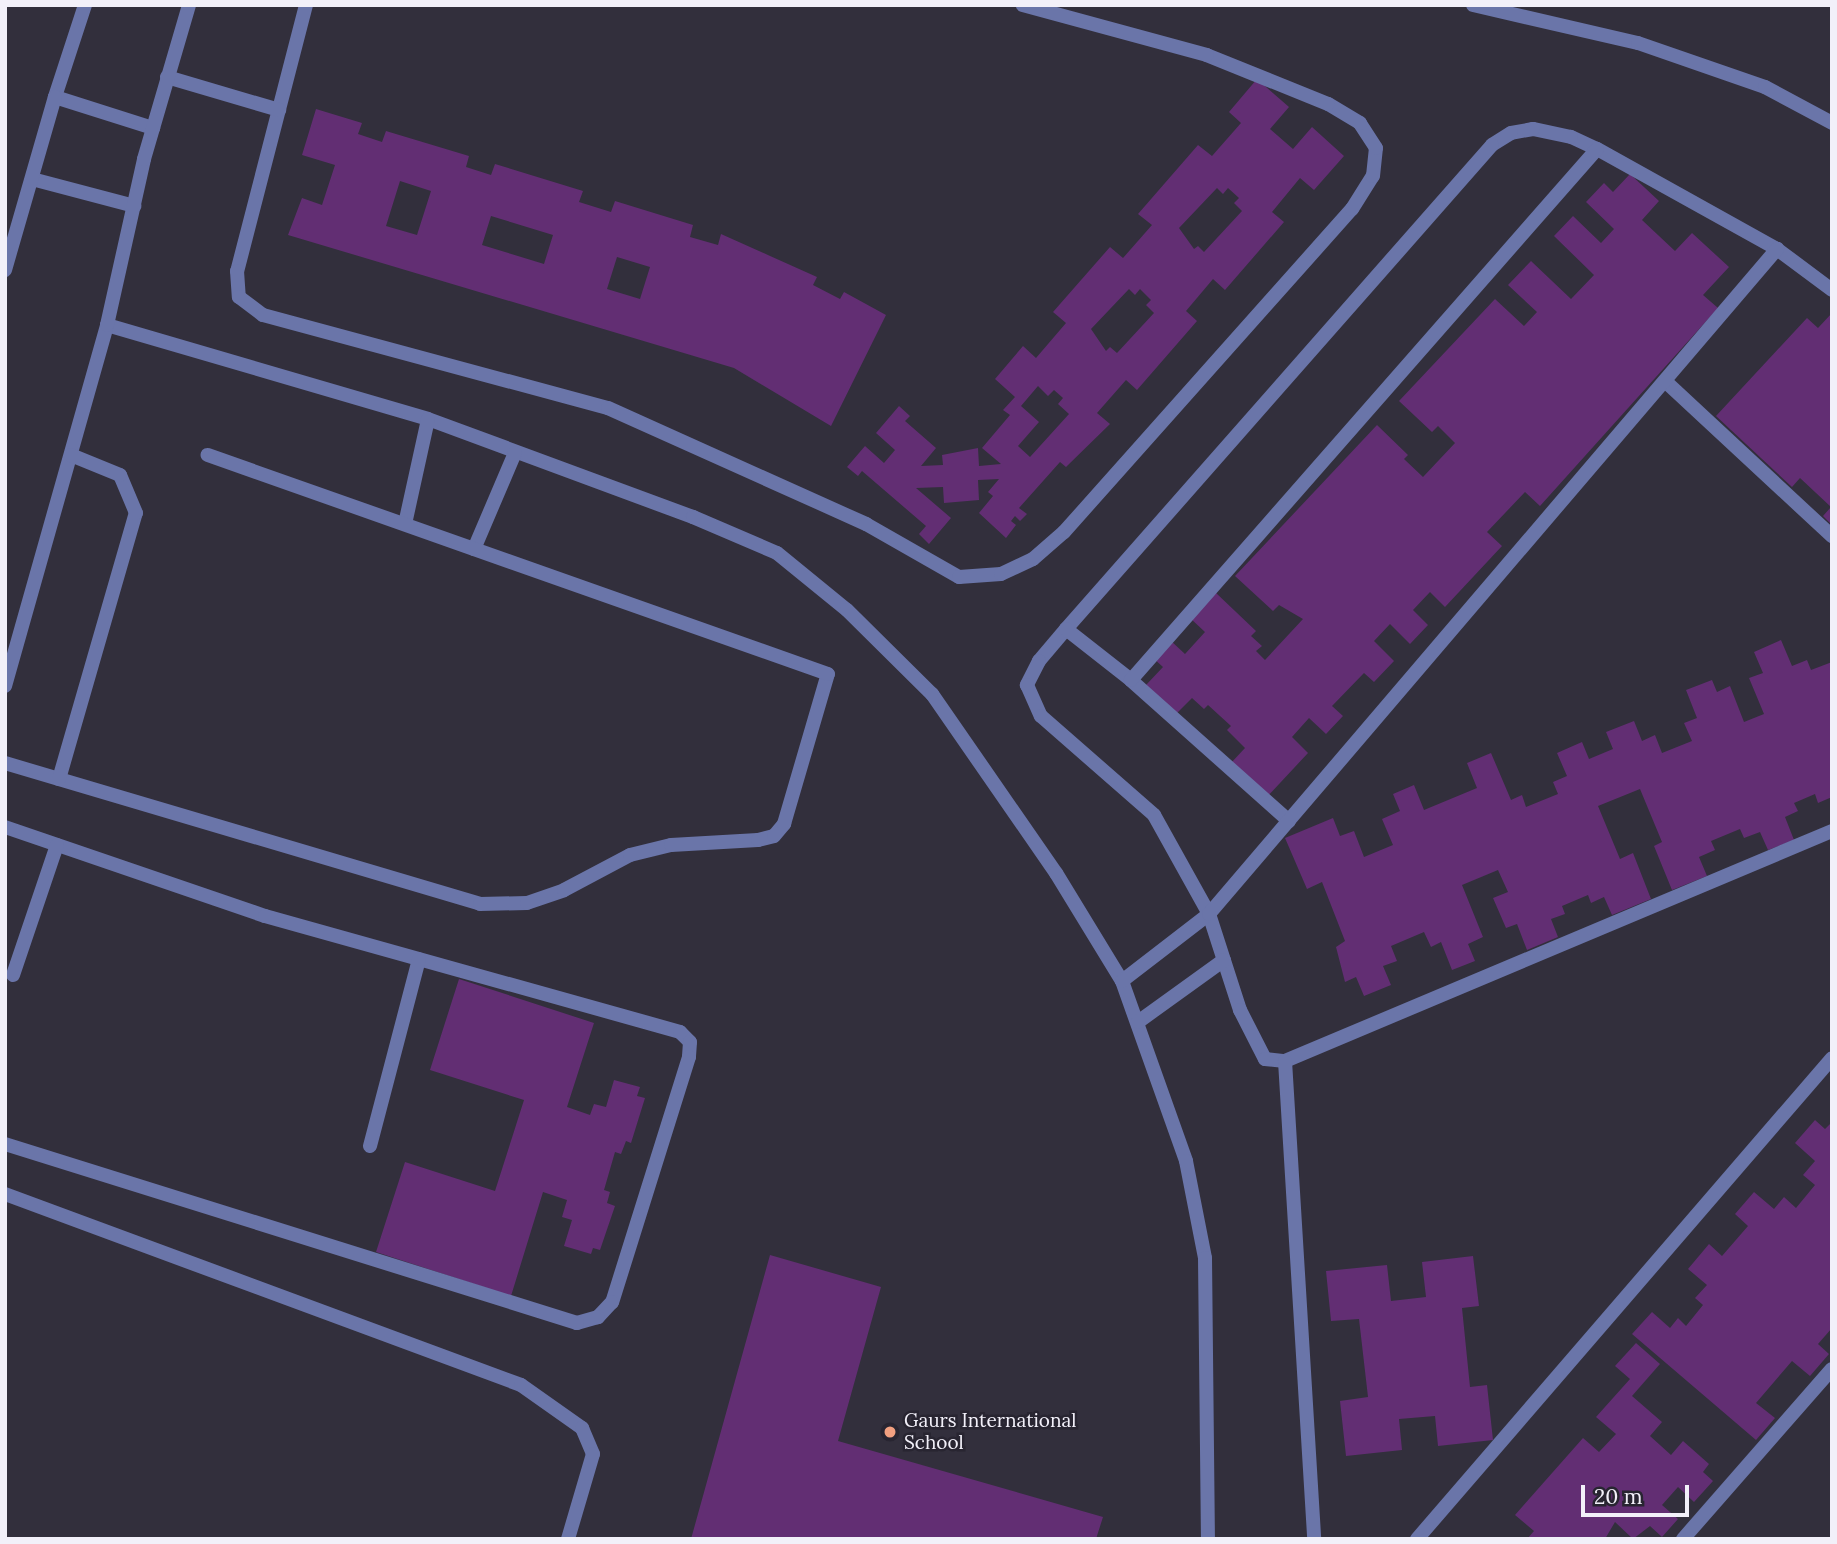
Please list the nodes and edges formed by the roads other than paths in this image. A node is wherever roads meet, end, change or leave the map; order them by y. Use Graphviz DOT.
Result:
graph roads {
  1 [pos="85,5"];
  2 [pos="189,5"];
  3 [pos="306,5"];
  4 [pos="1023,5"];
  5 [pos="1473,5"];
  6 [pos="167,77"];
  7 [pos="55,97"];
  8 [pos="279,110"];
  9 [pos="1832,123"];
  10 [pos="153,128"];
  11 [pos="1597,149"];
  12 [pos="32,179"];
  13 [pos="134,206"];
  14 [pos="1777,250"];
  15 [pos="5,270"];
  16 [pos="1832,290"];
  17 [pos="107,325"];
  18 [pos="1665,382"];
  19 [pos="428,419"];
  20 [pos="514,453"];
  21 [pos="71,455"];
  22 [pos="208,455"];
  23 [pos="405,524"];
  24 [pos="1832,536"];
  25 [pos="474,549"];
  26 [pos="1066,629"];
  27 [pos="1131,680"];
  28 [pos="5,686"];
  29 [pos="5,763"];
  30 [pos="59,779"];
  31 [pos="1289,821"];
  32 [pos="5,827"];
  33 [pos="1832,831"];
  34 [pos="57,845"];
  35 [pos="1209,914"];
  36 [pos="419,959"];
  37 [pos="1224,960"];
  38 [pos="13,975"];
  39 [pos="1122,981"];
  40 [pos="1138,1022"];
  41 [pos="1832,1058"];
  42 [pos="1285,1061"];
  43 [pos="5,1144"];
  44 [pos="370,1146"];
  45 [pos="5,1194"];
  46 [pos="1832,1369"];
  47 [pos="568,1539"];
  48 [pos="1208,1539"];
  49 [pos="1314,1539"];
  50 [pos="1417,1539"];
  51 [pos="1683,1539"];
  1 -- 7 [label="street"];
  2 -- 6 [label="street"];
  3 -- 8 [label="street"];
  4 -- 8 [label="street"];
  5 -- 9 [label="street"];
  6 -- 8 [label="street"];
  6 -- 10 [label="street"];
  7 -- 10 [label="street"];
  7 -- 12 [label="street"];
  10 -- 13 [label="street"];
  11 -- 14 [label="street"];
  11 -- 26 [label="street"];
  11 -- 27 [label="street"];
  12 -- 13 [label="street"];
  12 -- 15 [label="street"];
  13 -- 17 [label="street"];
  14 -- 16 [label="street"];
  14 -- 18 [label="street"];
  17 -- 19 [label="street"];
  17 -- 21 [label="street"];
  18 -- 24 [label="street"];
  18 -- 31 [label="street"];
  19 -- 20 [label="street"];
  19 -- 23 [label="street"];
  20 -- 25 [label="street"];
  20 -- 39 [label="street"];
  21 -- 28 [label="street"];
  21 -- 30 [label="street"];
  22 -- 23 [label="street"];
  23 -- 25 [label="street"];
  25 -- 30 [label="street"];
  26 -- 27 [label="street"];
  26 -- 35 [label="street"];
  27 -- 31 [label="street"];
  29 -- 30 [label="street"];
  31 -- 35 [label="street"];
  32 -- 34 [label="street"];
  33 -- 42 [label="street"];
  34 -- 36 [label="street"];
  34 -- 38 [label="street"];
  35 -- 37 [label="street"];
  35 -- 39 [label="street"];
  36 -- 43 [label="street"];
  36 -- 44 [label="street"];
  37 -- 40 [label="street"];
  37 -- 42 [label="street"];
  39 -- 40 [label="street"];
  40 -- 48 [label="street"];
  41 -- 50 [label="street"];
  42 -- 49 [label="street"];
  45 -- 47 [label="street"];
  46 -- 51 [label="street"];
}
